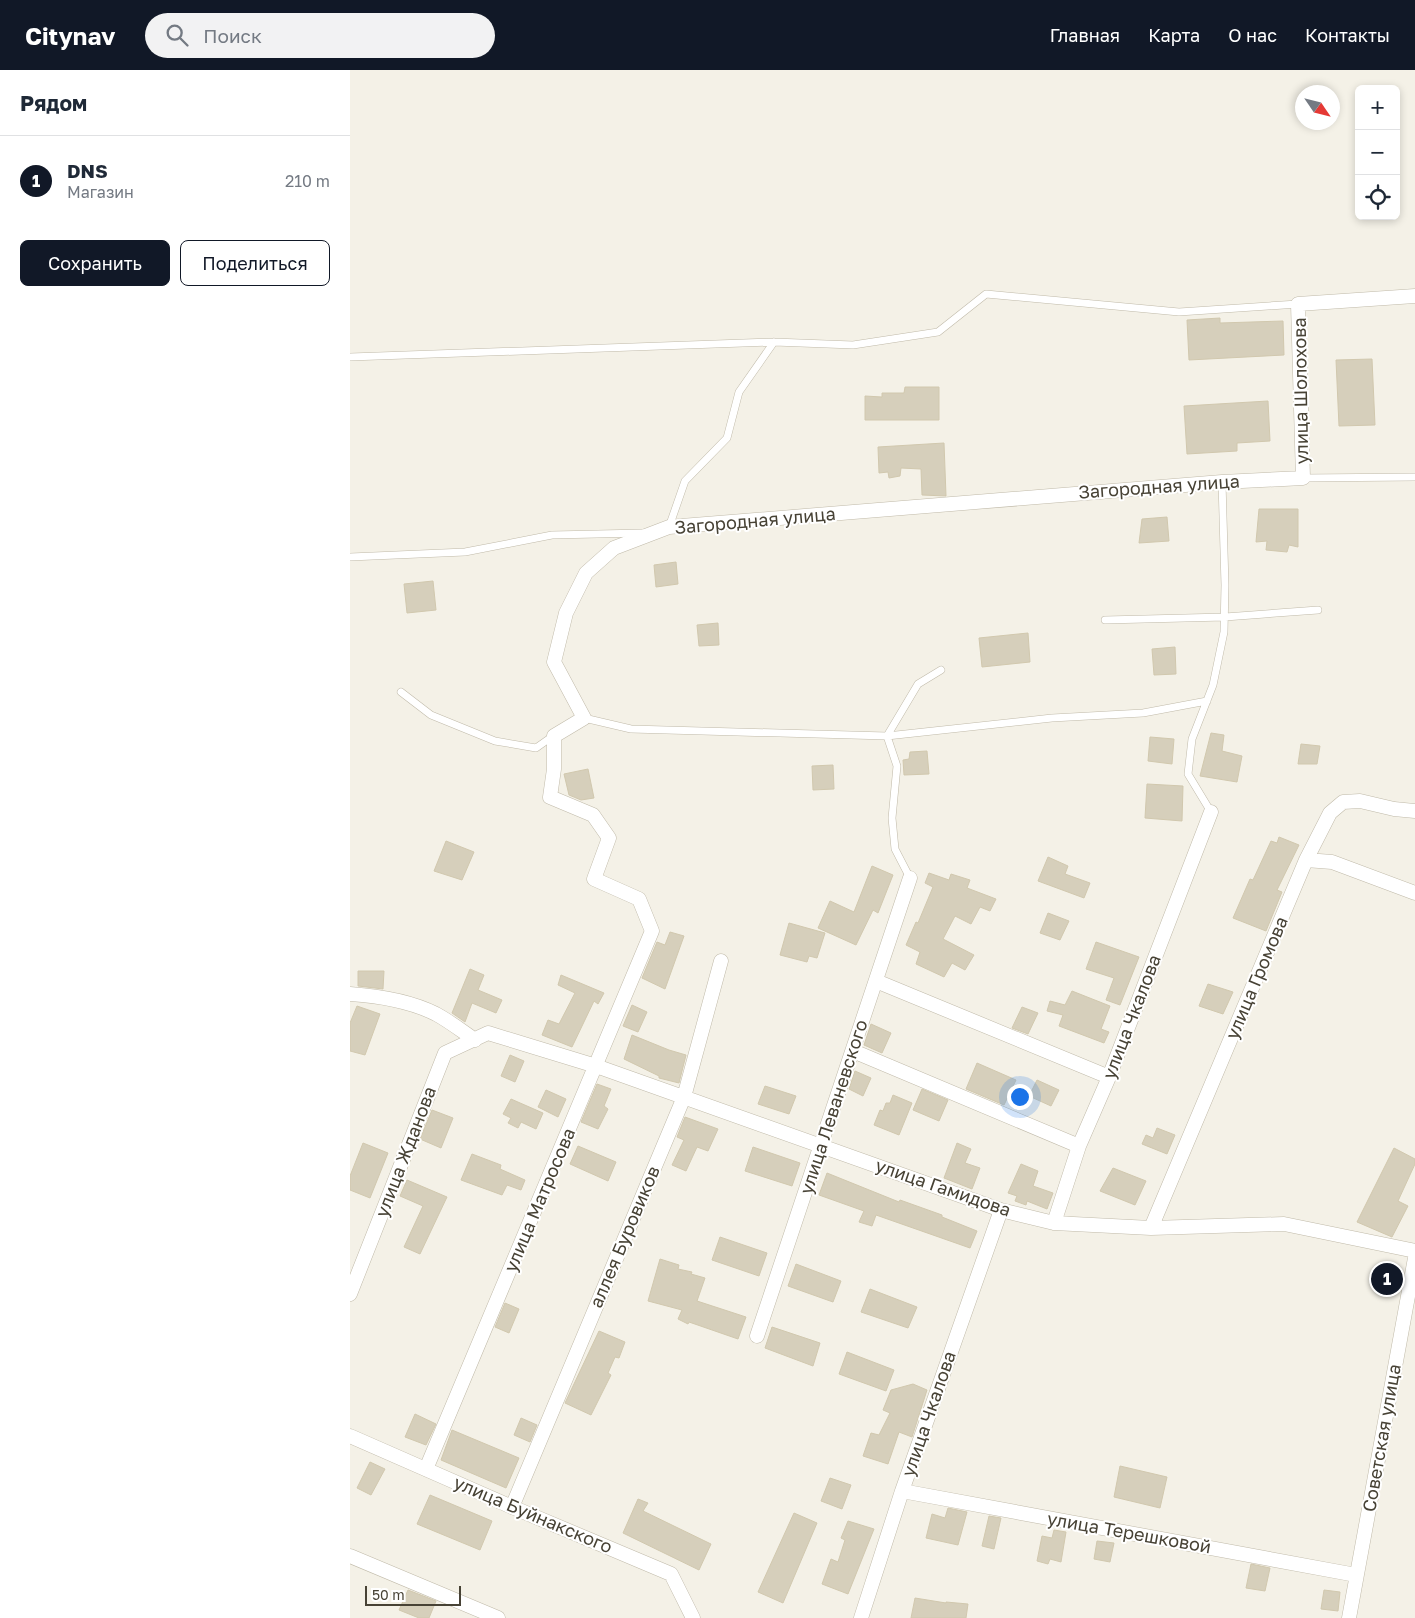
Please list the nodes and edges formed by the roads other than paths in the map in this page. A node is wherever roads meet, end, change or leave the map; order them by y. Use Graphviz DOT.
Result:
graph roads {
  1 [pos="1415,296"];
  2 [pos="1298,304"];
  3 [pos="774,342"];
  4 [pos="350,357"];
  5 [pos="1415,476"];
  6 [pos="1303,478"];
  7 [pos="1222,482"];
  8 [pos="670,527"];
  9 [pos="350,557"];
  10 [pos="1318,610"];
  11 [pos="1225,617"];
  12 [pos="1106,620"];
  13 [pos="941,670"];
  14 [pos="401,692"];
  15 [pos="1207,701"];
  16 [pos="584,718"];
  17 [pos="554,736"];
  18 [pos="887,736"];
  19 [pos="1415,811"];
  20 [pos="1211,812"];
  21 [pos="1306,860"];
  22 [pos="910,878"];
  23 [pos="1415,893"];
  24 [pos="721,961"];
  25 [pos="876,981"];
  26 [pos="350,994"];
  27 [pos="488,1034"];
  28 [pos="475,1040"];
  29 [pos="853,1050"];
  30 [pos="596,1066"];
  31 [pos="1109,1077"];
  32 [pos="684,1097"];
  33 [pos="821,1145"];
  34 [pos="1079,1146"];
  35 [pos="1001,1210"];
  36 [pos="1054,1223"];
  37 [pos="1151,1228"];
  38 [pos="1415,1251"];
  39 [pos="1415,1258"];
  40 [pos="354,1273"];
  41 [pos="350,1294"];
  42 [pos="757,1336"];
  43 [pos="350,1436"];
  44 [pos="426,1469"];
  45 [pos="902,1492"];
  46 [pos="512,1507"];
  47 [pos="350,1556"];
  48 [pos="1356,1576"];
  49 [pos="498,1618"];
  50 [pos="692,1618"];
  51 [pos="861,1618"];
  52 [pos="1350,1618"];
  1 -- 2 [label="street"];
  2 -- 3 [label="lane"];
  2 -- 6 [label="street, улица Шолохова"];
  3 -- 4 [label="lane"];
  3 -- 8 [label="lane"];
  5 -- 6 [label="lane"];
  6 -- 7 [label="street, Загородная улица"];
  7 -- 8 [label="street, Загородная улица"];
  7 -- 11 [label="lane"];
  8 -- 9 [label="lane"];
  8 -- 16 [label="street, Загородная улица"];
  10 -- 11 [label="lane"];
  11 -- 12 [label="lane"];
  11 -- 15 [label="lane"];
  13 -- 18 [label="lane"];
  14 -- 17 [label="lane"];
  15 -- 18 [label="lane"];
  15 -- 20 [label="lane"];
  16 -- 17 [label="street"];
  16 -- 18 [label="lane"];
  17 -- 30 [label="street, улица Матросова"];
  18 -- 22 [label="lane"];
  19 -- 21 [label="street, улица Громова"];
  20 -- 31 [label="street, улица Чкалова"];
  21 -- 23 [label="street"];
  21 -- 37 [label="street, улица Громова"];
  22 -- 25 [label="street, улица Леваневского"];
  24 -- 32 [label="street, аллея Буровиков"];
  25 -- 29 [label="street, улица Леваневского"];
  25 -- 31 [label="street"];
  26 -- 28 [label="street"];
  27 -- 28 [label="street, улица Жданова"];
  27 -- 30 [label="street, улица Гамидова"];
  28 -- 40 [label="street, улица Жданова"];
  29 -- 33 [label="street, улица Леваневского"];
  29 -- 34 [label="street"];
  30 -- 32 [label="street, улица Гамидова"];
  30 -- 44 [label="street, улица Матросова"];
  31 -- 34 [label="street, улица Чкалова"];
  32 -- 33 [label="street, улица Гамидова"];
  32 -- 46 [label="street, аллея Буровиков"];
  33 -- 35 [label="street, улица Гамидова"];
  33 -- 42 [label="street, улица Леваневского"];
  34 -- 36 [label="street, улица Чкалова"];
  35 -- 36 [label="street, улица Гамидова"];
  35 -- 45 [label="street, улица Чкалова"];
  36 -- 37 [label="street, улица Гамидова"];
  37 -- 38 [label="street, улица Гамидова"];
  39 -- 48 [label="street, Советская улица"];
  40 -- 41 [label="street, улица Жданова"];
  43 -- 44 [label="street, улица Буйнакского"];
  44 -- 46 [label="street, улица Буйнакского"];
  45 -- 48 [label="street, улица Терешковой"];
  45 -- 51 [label="street, улица Чкалова"];
  46 -- 50 [label="street, улица Буйнакского"];
  47 -- 49 [label="street"];
  48 -- 52 [label="street, Советская улица"];
}
